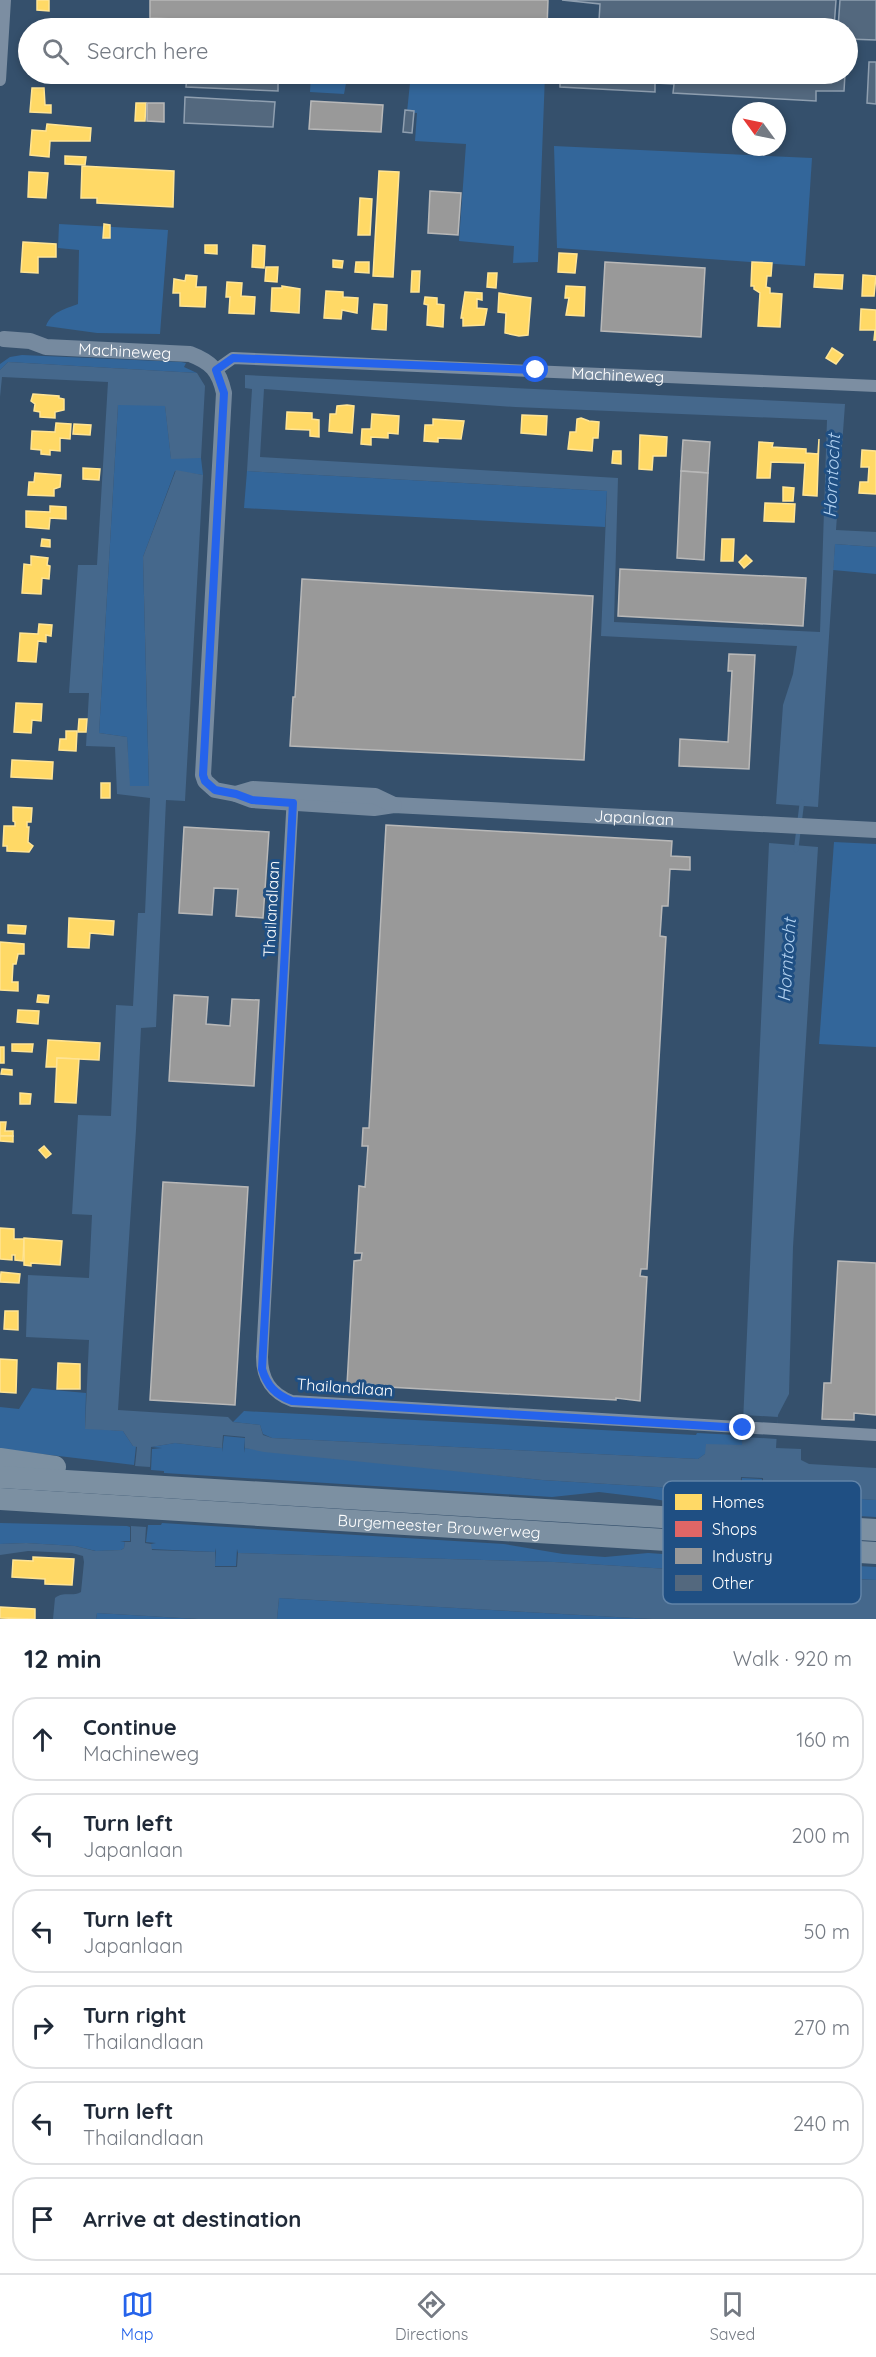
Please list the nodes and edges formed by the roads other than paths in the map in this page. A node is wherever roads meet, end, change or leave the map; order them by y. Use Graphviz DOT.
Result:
graph roads {
  1 [pos="4,0"];
  2 [pos="0,80"];
  3 [pos="2,344"];
  4 [pos="216,370"];
  5 [pos="876,386"];
  6 [pos="293,797"];
  7 [pos="876,830"];
  8 [pos="876,1435"];
  9 [pos="0,1459"];
  10 [pos="0,1477"];
  11 [pos="108,1483"];
  12 [pos="0,1498"];
  13 [pos="140,1507"];
  14 [pos="0,1513"];
  15 [pos="663,1517"];
  16 [pos="861,1529"];
  17 [pos="876,1530"];
  18 [pos="663,1540"];
  19 [pos="861,1552"];
  20 [pos="876,1553"];
  1 -- 2 [label="street"];
  3 -- 4 [label="street, Machineweg"];
  4 -- 5 [label="street, Machineweg"];
  4 -- 6 [label="street, Japanlaan"];
  6 -- 7 [label="street, Japanlaan"];
  6 -- 8 [label="street, Thailandlaan"];
  9 -- 11 [label="highway"];
  10 -- 11 [label="highway, Burgemeester Brouwerweg"];
  11 -- 15 [label="highway, Burgemeester Brouwerweg"];
  12 -- 13 [label="highway, Burgemeester Brouwerweg"];
  13 -- 14 [label="highway"];
  13 -- 18 [label="highway, Burgemeester Brouwerweg"];
  16 -- 17 [label="highway, Burgemeester Brouwerweg"];
  19 -- 20 [label="highway, Burgemeester Brouwerweg"];
}
